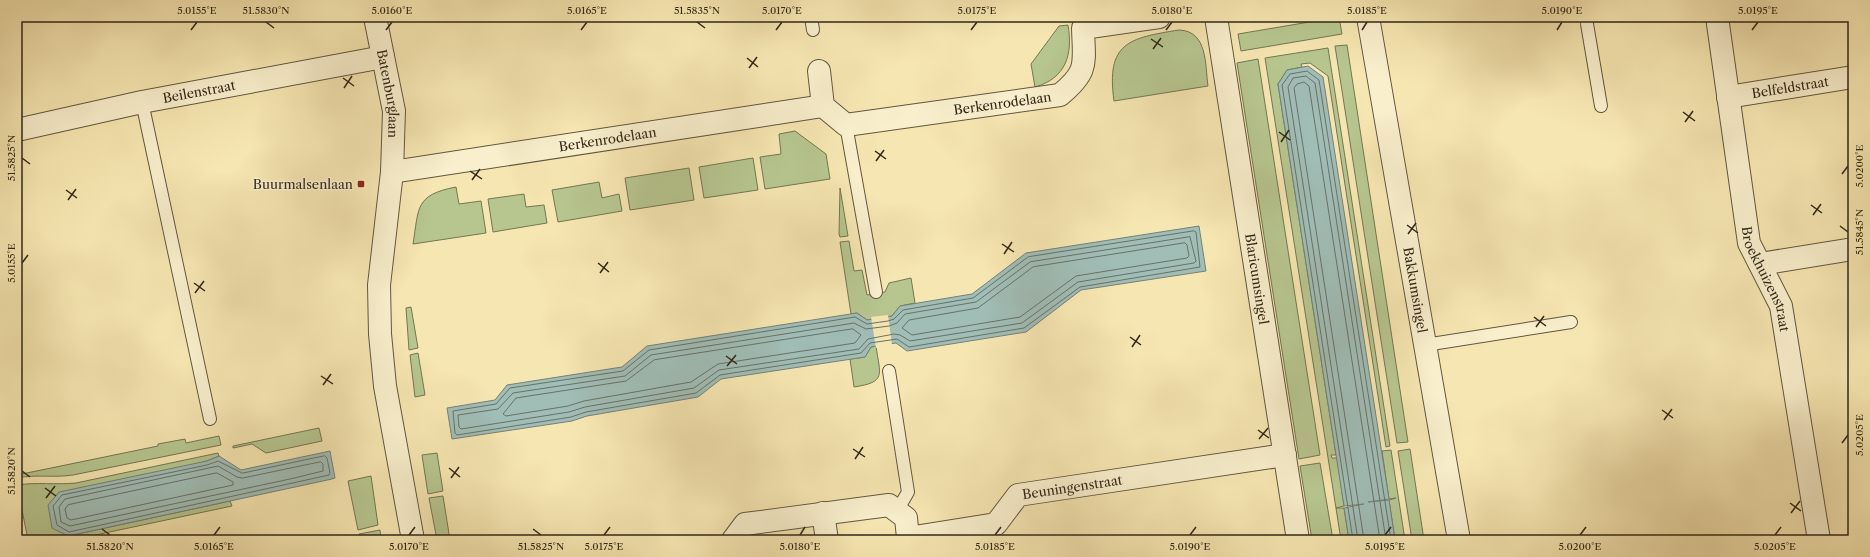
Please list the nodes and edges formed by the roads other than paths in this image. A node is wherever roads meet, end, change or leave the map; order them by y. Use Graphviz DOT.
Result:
graph roads {
  1 [pos="375,17"];
  2 [pos="811,17"];
  3 [pos="1159,17"];
  4 [pos="1216,17"];
  5 [pos="1368,17"];
  6 [pos="1716,17"];
  7 [pos="1082,23"];
  8 [pos="1587,24"];
  9 [pos="813,30"];
  10 [pos="383,57"];
  11 [pos="819,71"];
  12 [pos="1853,77"];
  13 [pos="1728,97"];
  14 [pos="142,102"];
  15 [pos="823,106"];
  16 [pos="1601,106"];
  17 [pos="846,125"];
  18 [pos="17,130"];
  19 [pos="392,172"];
  20 [pos="1853,249"];
  21 [pos="1760,264"];
  22 [pos="876,292"];
  23 [pos="1571,322"];
  24 [pos="1425,345"];
  25 [pos="889,371"];
  26 [pos="210,419"];
  27 [pos="1285,455"];
  28 [pos="897,511"];
  29 [pos="823,513"];
  30 [pos="413,540"];
  31 [pos="732,540"];
  32 [pos="827,540"];
  33 [pos="1298,540"];
  34 [pos="1459,540"];
  35 [pos="1819,540"];
  1 -- 10 [label="street, Batenburglaan"];
  2 -- 9 [label="lane"];
  3 -- 7 [label="street, Berkenrodelaan"];
  4 -- 27 [label="street, Blaricumsingel"];
  5 -- 24 [label="street, Bakkumsingel"];
  6 -- 13 [label="street, Broekhuizenstraat"];
  7 -- 17 [label="street, Berkenrodelaan"];
  8 -- 16 [label="lane"];
  10 -- 14 [label="street, Beilenstraat"];
  10 -- 19 [label="street, Batenburglaan"];
  11 -- 15 [label="street"];
  12 -- 13 [label="street, Belfeldstraat"];
  13 -- 21 [label="street, Broekhuizenstraat"];
  14 -- 18 [label="street, Beilenstraat"];
  14 -- 26 [label="lane"];
  15 -- 17 [label="street"];
  15 -- 19 [label="street, Berkenrodelaan"];
  17 -- 22 [label="lane"];
  19 -- 30 [label="street"];
  20 -- 21 [label="street"];
  21 -- 35 [label="street, Broekhuizenstraat"];
  23 -- 24 [label="lane"];
  24 -- 34 [label="street, Bakkumsingel"];
  25 -- 28 [label="lane"];
  27 -- 28 [label="street, Beuningenstraat"];
  27 -- 33 [label="street, Blaricumsingel"];
  28 -- 29 [label="street"];
  29 -- 31 [label="street"];
  29 -- 32 [label="street"];
}
